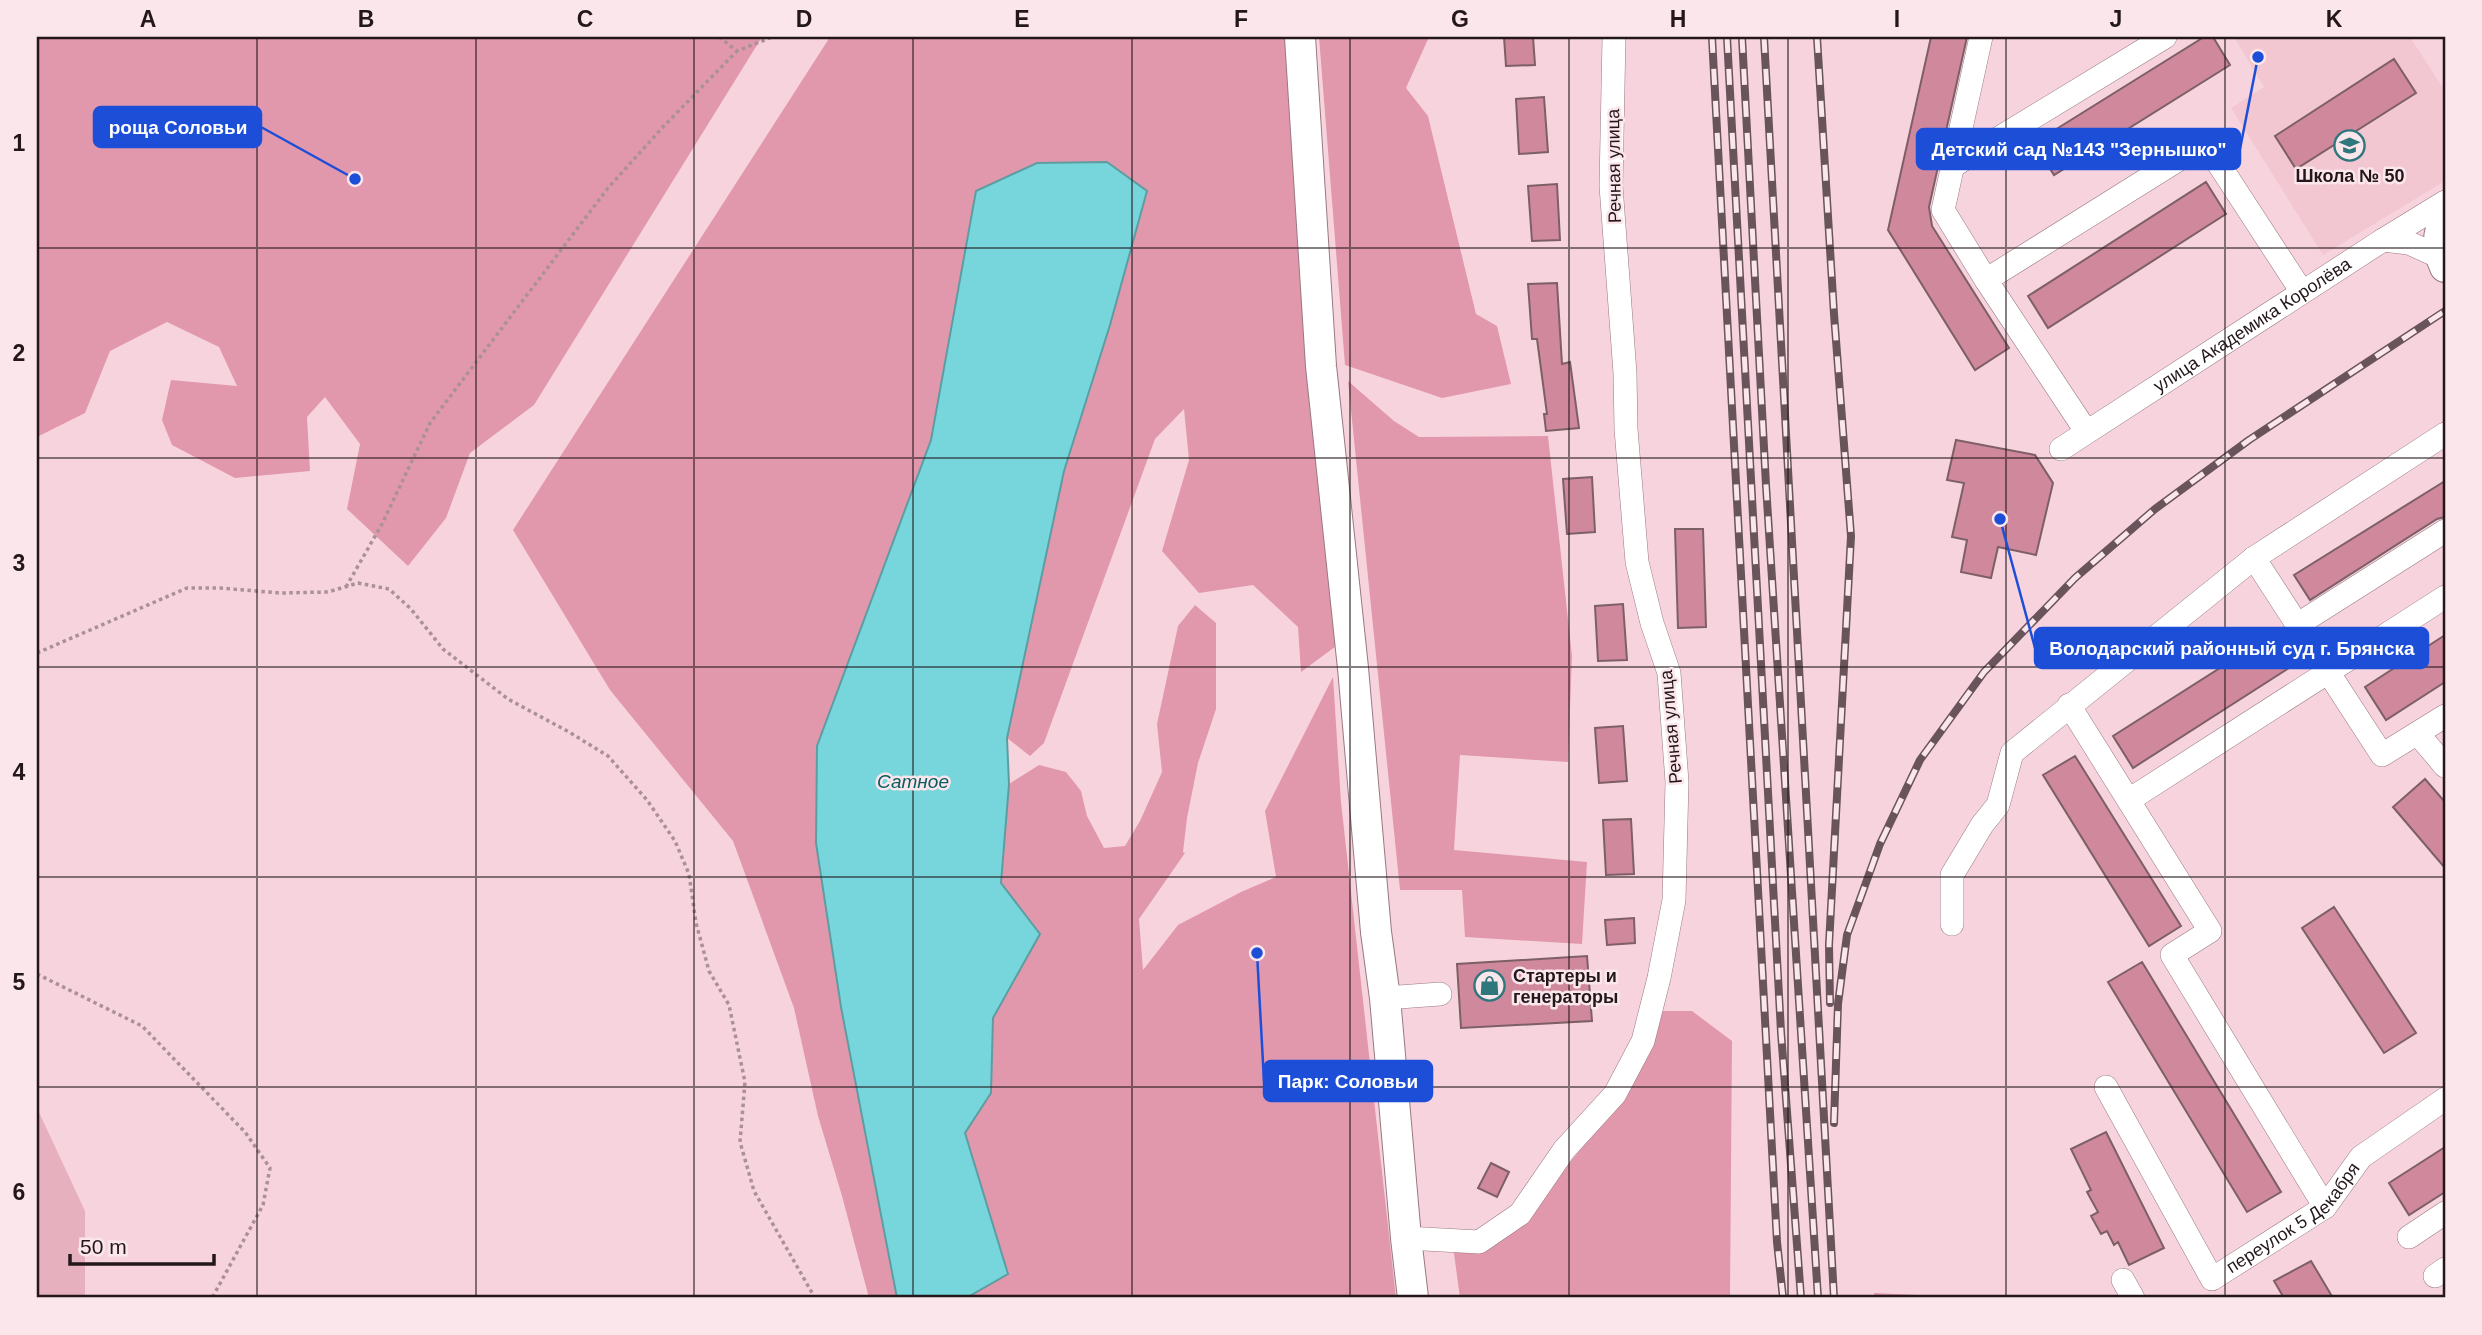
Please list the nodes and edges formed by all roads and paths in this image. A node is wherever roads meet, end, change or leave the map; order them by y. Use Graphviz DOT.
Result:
graph roads {
  1 [pos="719,37"];
  2 [pos="772,37"];
  3 [pos="1300,37"];
  4 [pos="1614,37"];
  5 [pos="1981,37"];
  6 [pos="2165,37"];
  7 [pos="737,51"];
  8 [pos="1953,166"];
  9 [pos="2445,202"];
  10 [pos="2445,221"];
  11 [pos="2383,240"];
  12 [pos="2443,262"];
  13 [pos="1986,280"];
  14 [pos="2302,292"];
  15 [pos="2086,431"];
  16 [pos="2445,434"];
  17 [pos="2061,449"];
  18 [pos="2445,531"];
  19 [pos="2254,558"];
  20 [pos="346,587"];
  21 [pos="2445,597"];
  22 [pos="2297,625"];
  23 [pos="37,653"];
  24 [pos="2329,673"];
  25 [pos="2069,705"];
  26 [pos="2445,716"];
  27 [pos="2418,734"];
  28 [pos="2445,766"];
  29 [pos="2129,800"];
  30 [pos="1952,924"];
  31 [pos="37,974"];
  32 [pos="1440,994"];
  33 [pos="1385,998"];
  34 [pos="2106,1087"];
  35 [pos="2445,1099"];
  36 [pos="2325,1207"];
  37 [pos="2445,1213"];
  38 [pos="2409,1237"];
  39 [pos="1406,1238"];
  40 [pos="2210,1289"];
  41 [pos="212,1298"];
  42 [pos="815,1298"];
  43 [pos="1413,1298"];
  1 -- 7 [label="path"];
  2 -- 7 [label="path"];
  3 -- 33 [label="main road"];
  4 -- 39 [label="street, Речная улица"];
  5 -- 8 [label="street"];
  6 -- 8 [label="street"];
  7 -- 20 [label="path"];
  8 -- 13 [label="street"];
  9 -- 11 [label="street, улица Академика Королёва"];
  10 -- 12 [label="main road"];
  11 -- 12 [label="street"];
  11 -- 14 [label="street, улица Академика Королёва"];
  13 -- 14 [label="street"];
  13 -- 15 [label="street"];
  14 -- 15 [label="street, улица Академика Королёва"];
  15 -- 17 [label="street, улица Академика Королёва"];
  16 -- 19 [label="street"];
  18 -- 22 [label="street"];
  19 -- 22 [label="street"];
  19 -- 25 [label="street"];
  20 -- 23 [label="path"];
  20 -- 42 [label="path"];
  21 -- 24 [label="street"];
  22 -- 24 [label="street"];
  24 -- 27 [label="street"];
  24 -- 29 [label="street"];
  25 -- 29 [label="street"];
  25 -- 30 [label="street"];
  26 -- 27 [label="street"];
  27 -- 28 [label="street"];
  29 -- 36 [label="street"];
  31 -- 41 [label="path"];
  32 -- 33 [label="street"];
  33 -- 39 [label="main road"];
  34 -- 40 [label="street, переулок 5 Декабря"];
  35 -- 36 [label="street, переулок 5 Декабря"];
  36 -- 40 [label="street, переулок 5 Декабря"];
  37 -- 38 [label="street"];
  39 -- 43 [label="main road"];
}
